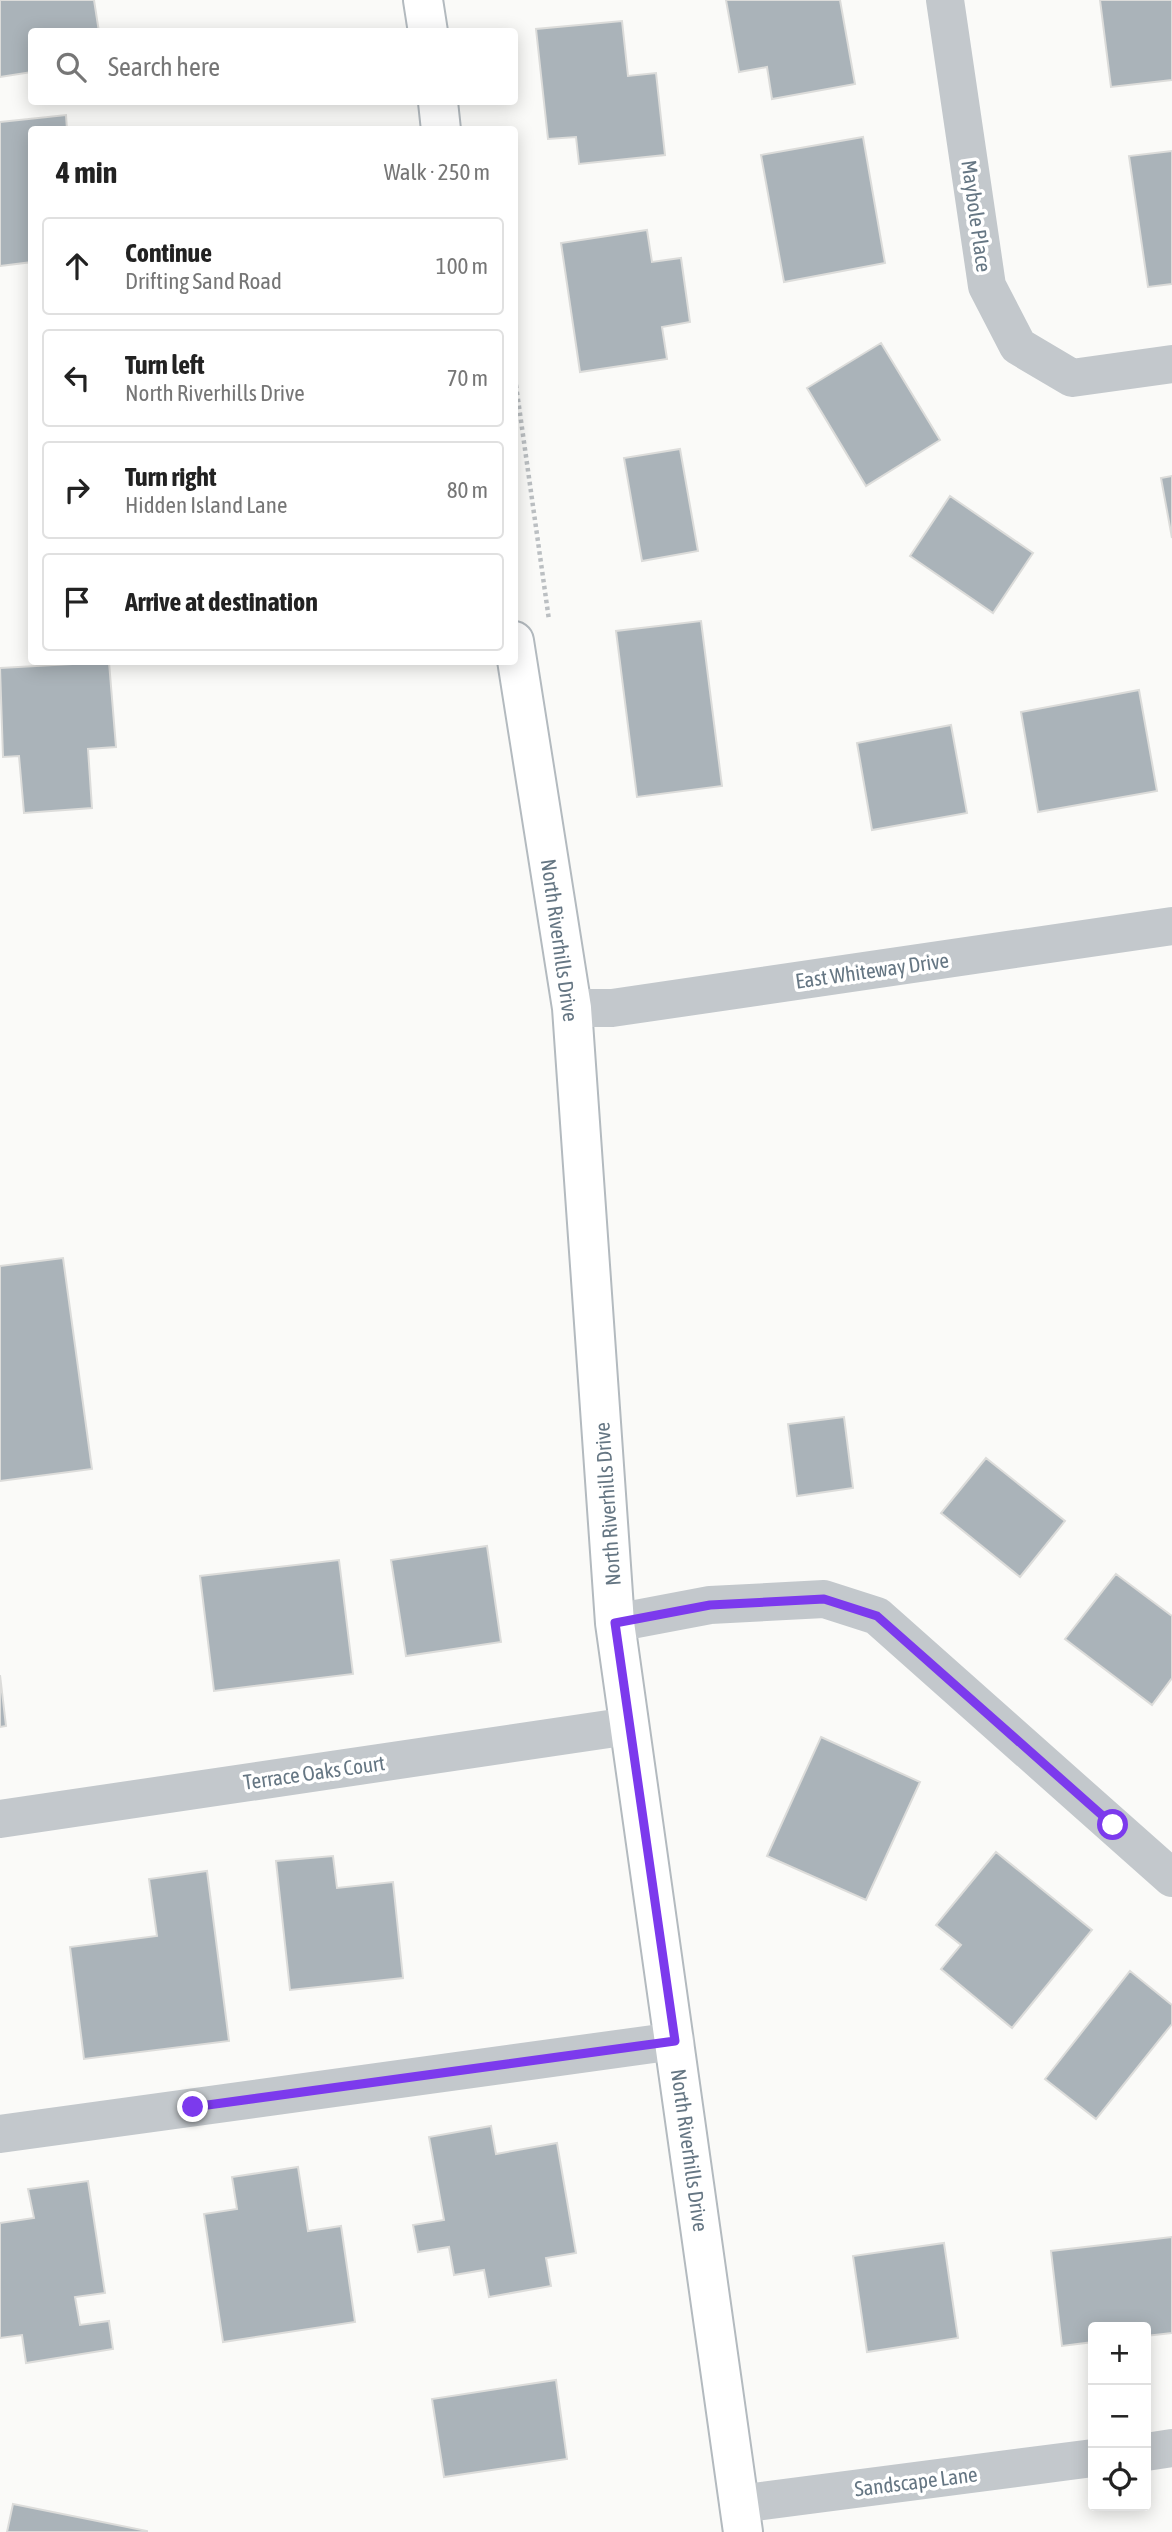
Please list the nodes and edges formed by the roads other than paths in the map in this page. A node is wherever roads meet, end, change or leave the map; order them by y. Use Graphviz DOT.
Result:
graph roads {
  1 [pos="424,0"];
  2 [pos="945,0"];
  3 [pos="428,28"];
  4 [pos="438,105"];
  5 [pos="441,126"];
  6 [pos="1172,363"];
  7 [pos="518,665"];
  8 [pos="1172,926"];
  9 [pos="572,1008"];
  10 [pos="615,1623"];
  11 [pos="629,1726"];
  12 [pos="0,1819"];
  13 [pos="1172,1878"];
  14 [pos="675,2041"];
  15 [pos="0,2134"];
  16 [pos="1172,2448"];
  17 [pos="1151,2451"];
  18 [pos="1088,2459"];
  19 [pos="741,2518"];
  1 -- 3 [label="street"];
  2 -- 6 [label="street, Maybole Place"];
  4 -- 5 [label="street"];
  7 -- 9 [label="street, North Riverhills Drive"];
  8 -- 9 [label="street, East Whiteway Drive"];
  9 -- 10 [label="street, North Riverhills Drive"];
  10 -- 11 [label="street, North Riverhills Drive"];
  10 -- 13 [label="street"];
  11 -- 12 [label="street, Terrace Oaks Court"];
  11 -- 14 [label="street, North Riverhills Drive"];
  14 -- 15 [label="street"];
  14 -- 19 [label="street, North Riverhills Drive"];
  16 -- 17 [label="street"];
  18 -- 19 [label="street, Sandscape Lane"];
}
